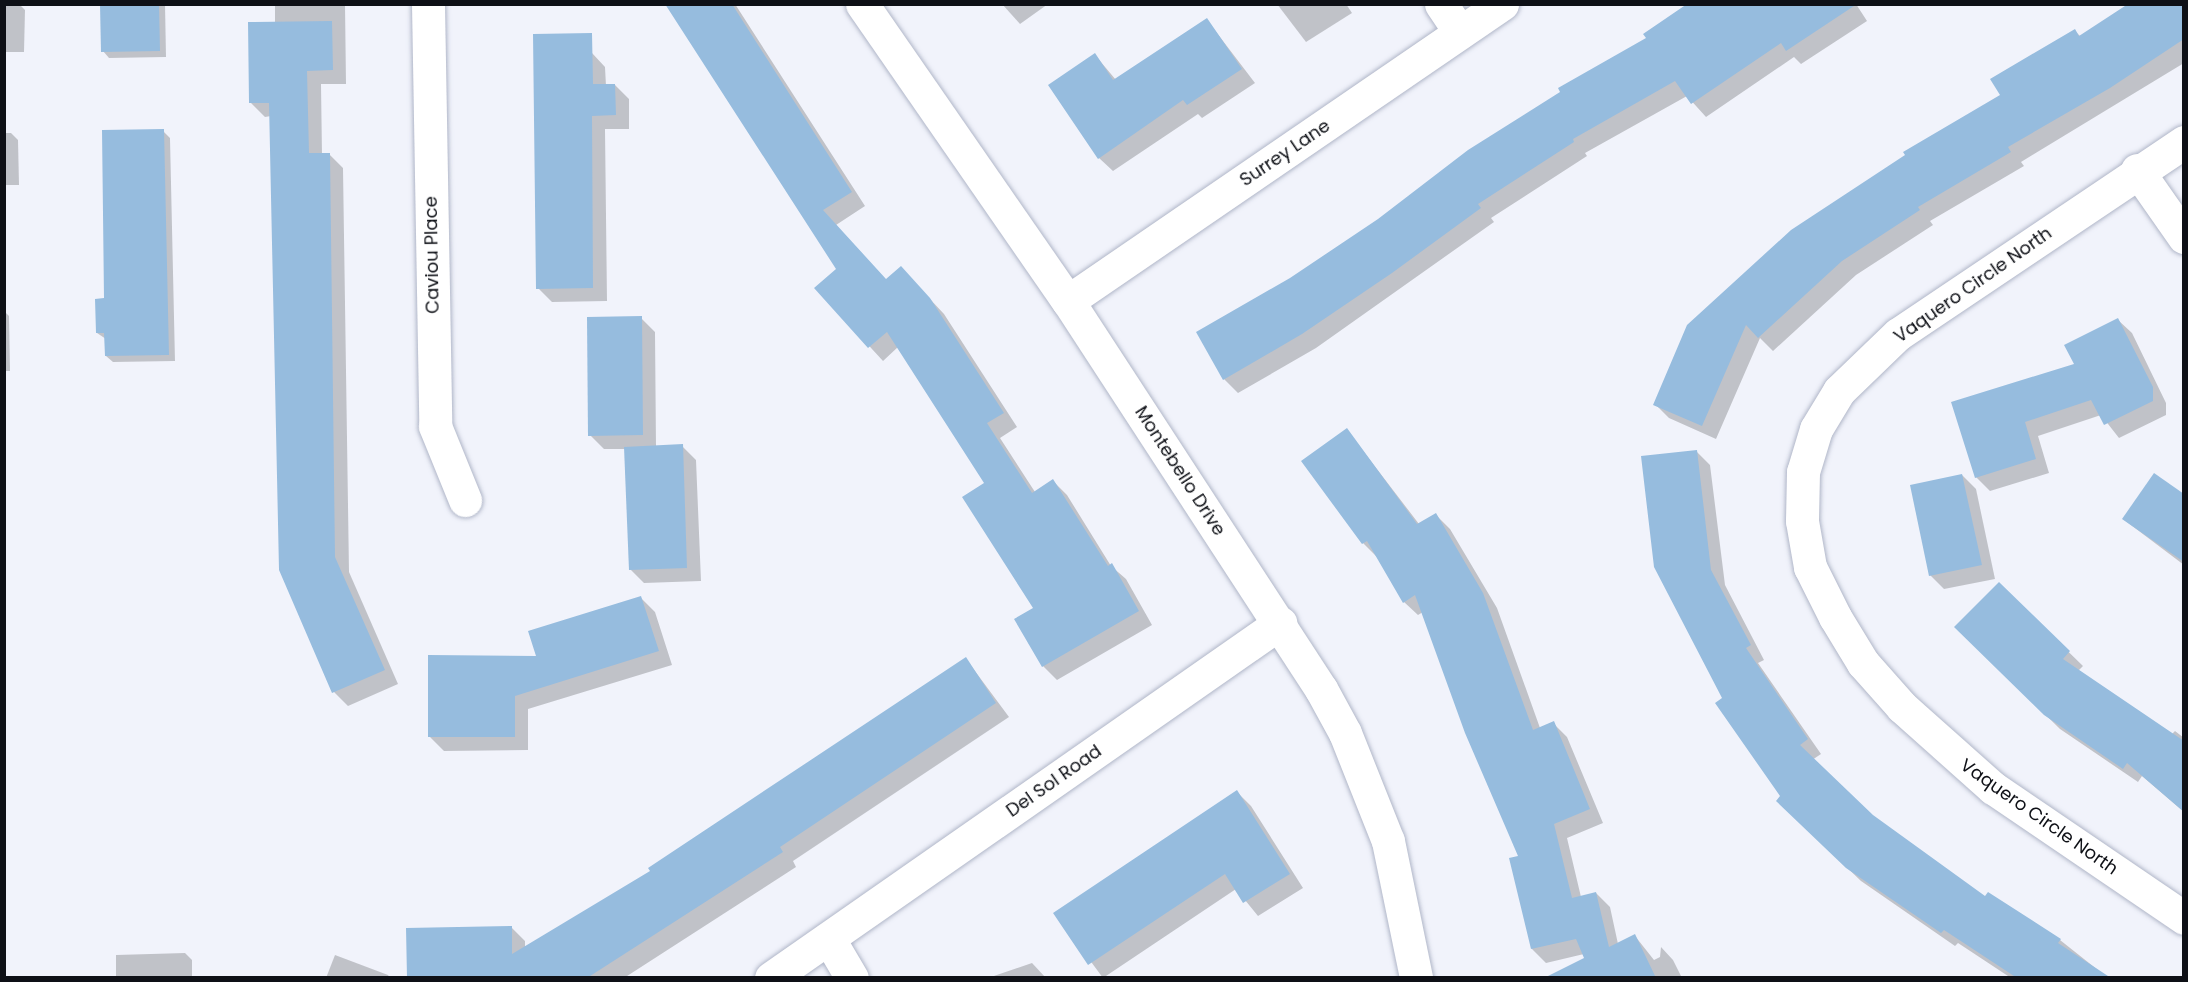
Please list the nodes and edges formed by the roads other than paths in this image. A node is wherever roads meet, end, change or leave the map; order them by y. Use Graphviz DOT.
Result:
graph roads {
  1 [pos="428,4"];
  2 [pos="862,4"];
  3 [pos="1442,4"];
  4 [pos="1502,4"];
  5 [pos="1460,32"];
  6 [pos="2184,142"];
  7 [pos="2137,170"];
  8 [pos="2184,237"];
  9 [pos="1068,301"];
  10 [pos="465,500"];
  11 [pos="1280,623"];
  12 [pos="2184,918"];
  13 [pos="829,939"];
  14 [pos="771,978"];
  15 [pos="852,978"];
  16 [pos="1416,978"];
  1 -- 10 [label="street, Caviou Place"];
  2 -- 9 [label="street, Montebello Drive"];
  3 -- 5 [label="street"];
  4 -- 5 [label="street, Surrey Lane"];
  5 -- 9 [label="street, Surrey Lane"];
  6 -- 7 [label="street, Vaquero Circle North"];
  7 -- 8 [label="street"];
  7 -- 12 [label="street, Vaquero Circle North"];
  9 -- 11 [label="street, Montebello Drive"];
  11 -- 13 [label="street, Del Sol Road"];
  11 -- 16 [label="street, Montebello Drive"];
  13 -- 14 [label="street, Del Sol Road"];
  13 -- 15 [label="street"];
}
